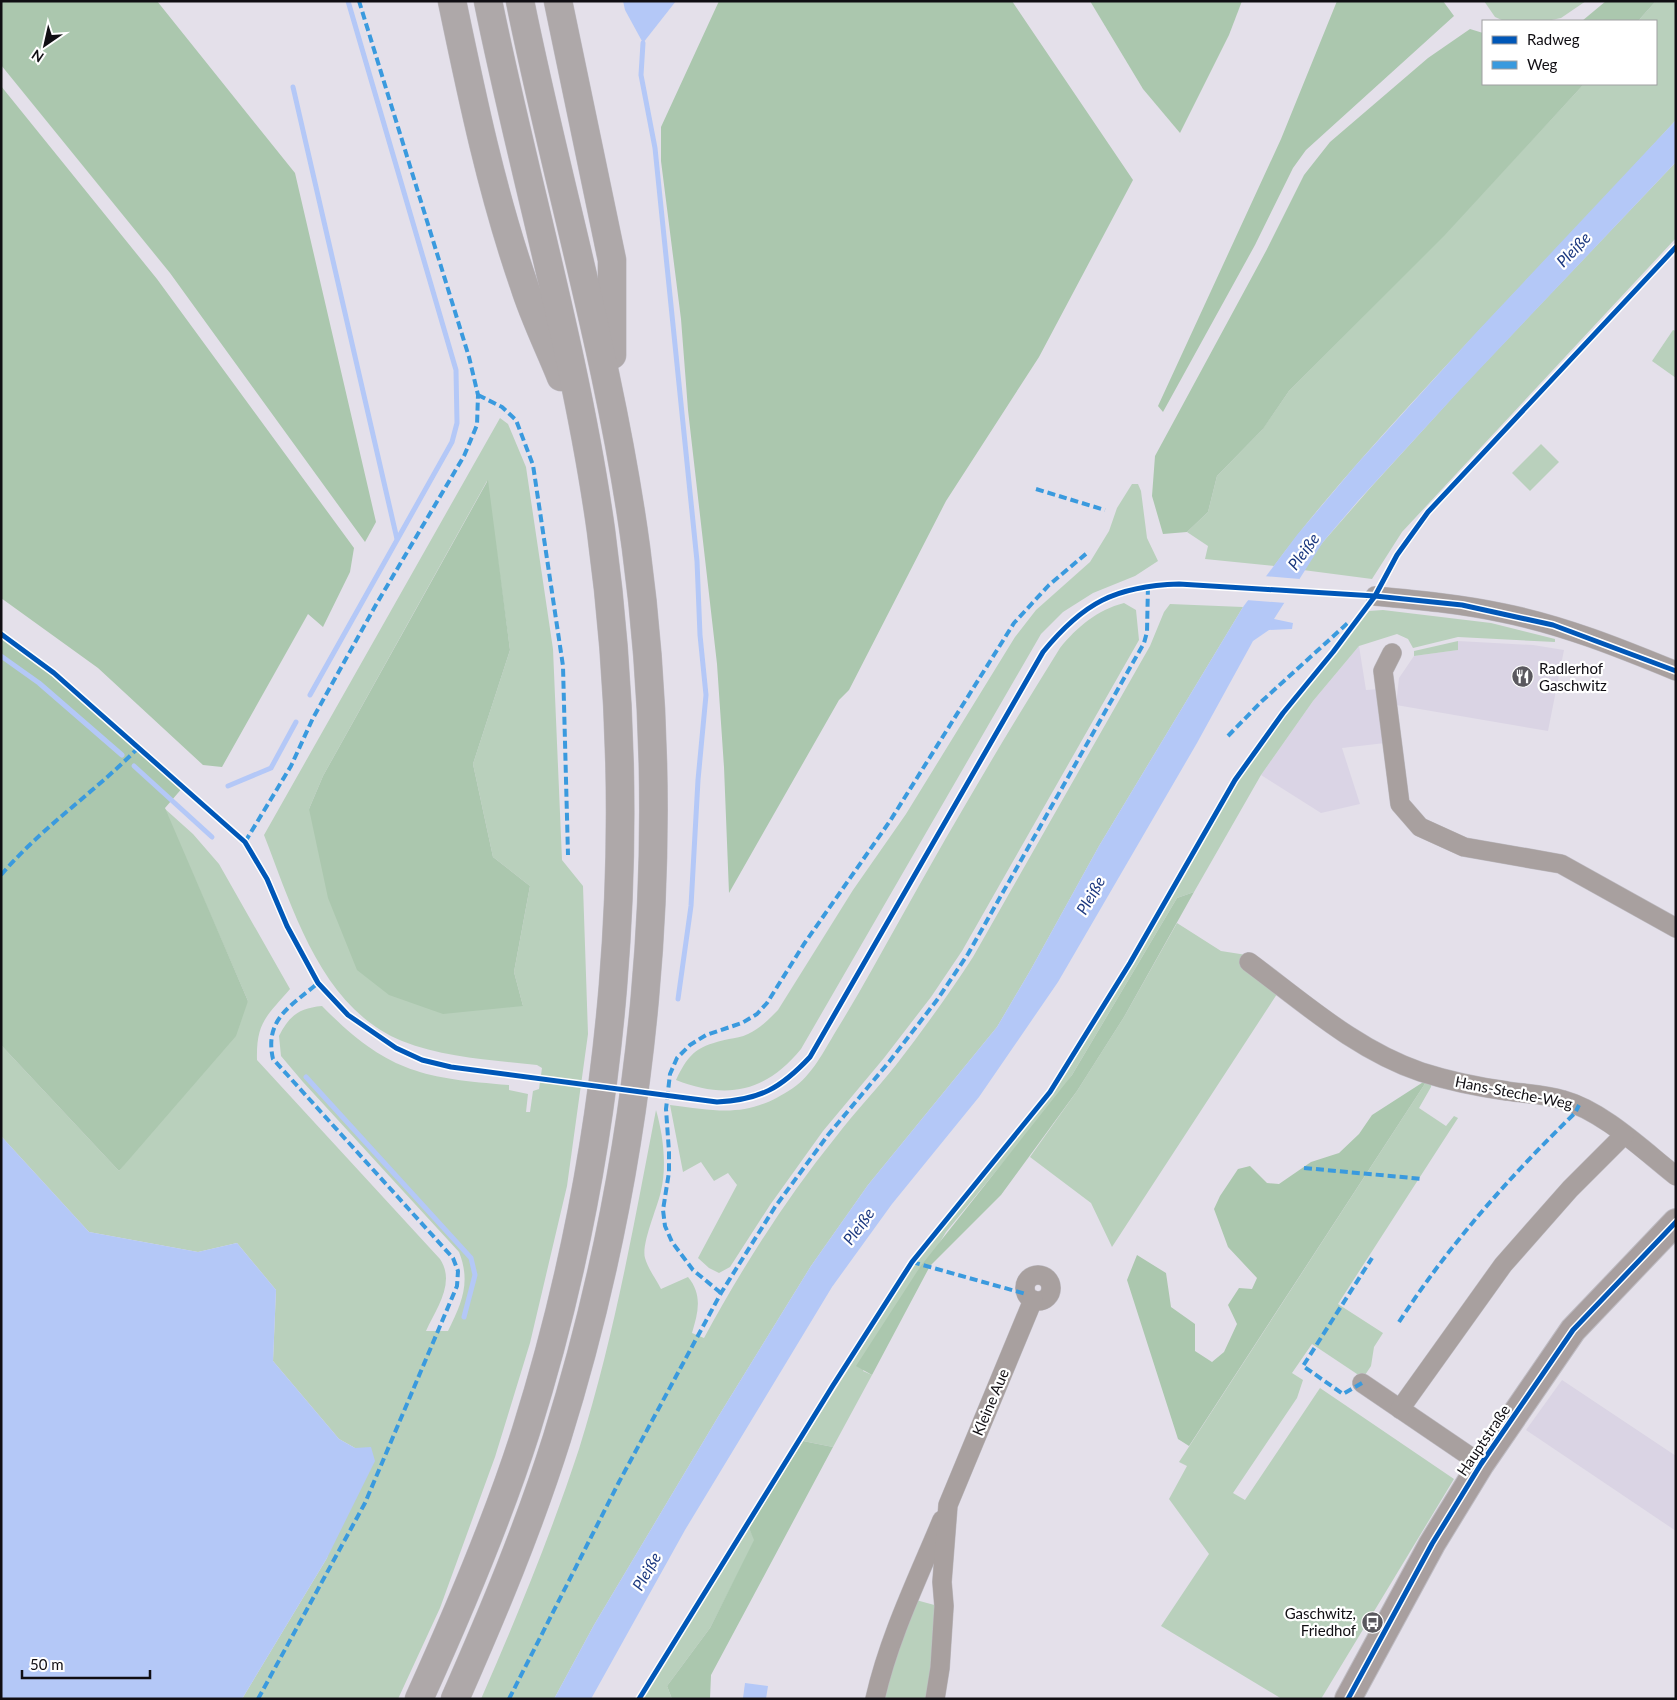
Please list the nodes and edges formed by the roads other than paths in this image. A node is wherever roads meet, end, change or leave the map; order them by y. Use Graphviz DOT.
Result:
graph roads {
  1 [pos="452,1"];
  2 [pos="488,1"];
  3 [pos="520,1"];
  4 [pos="558,1"];
  5 [pos="613,409"];
  6 [pos="585,434"];
  7 [pos="1375,596"];
  8 [pos="1392,653"];
  9 [pos="1676,671"];
  10 [pos="1676,928"];
  11 [pos="1249,962"];
  12 [pos="1624,1135"];
  13 [pos="1676,1176"];
  14 [pos="1676,1222"];
  15 [pos="1033,1300"];
  16 [pos="1362,1383"];
  17 [pos="1400,1409"];
  18 [pos="1481,1464"];
  19 [pos="948,1505"];
  20 [pos="419,1699"];
  21 [pos="456,1699"];
  22 [pos="875,1699"];
  23 [pos="935,1699"];
  24 [pos="1348,1699"];
  1 -- 6 [label="highway"];
  2 -- 6 [label="highway"];
  3 -- 5 [label="highway"];
  4 -- 5 [label="highway"];
  5 -- 21 [label="highway"];
  6 -- 20 [label="highway"];
  7 -- 9 [label="street"];
  8 -- 10 [label="street"];
  11 -- 12 [label="street, Hans-Steche-Weg"];
  12 -- 13 [label="street, Hans-Steche-Weg"];
  12 -- 17 [label="street"];
  14 -- 18 [label="main road, Hauptstraße"];
  15 -- 19 [label="street, Kleine Aue"];
  16 -- 17 [label="street"];
  17 -- 18 [label="street"];
  18 -- 24 [label="main road, Hauptstraße"];
  19 -- 22 [label="street, Kleine Aue"];
  19 -- 23 [label="street, Kleine Aue"];
}
